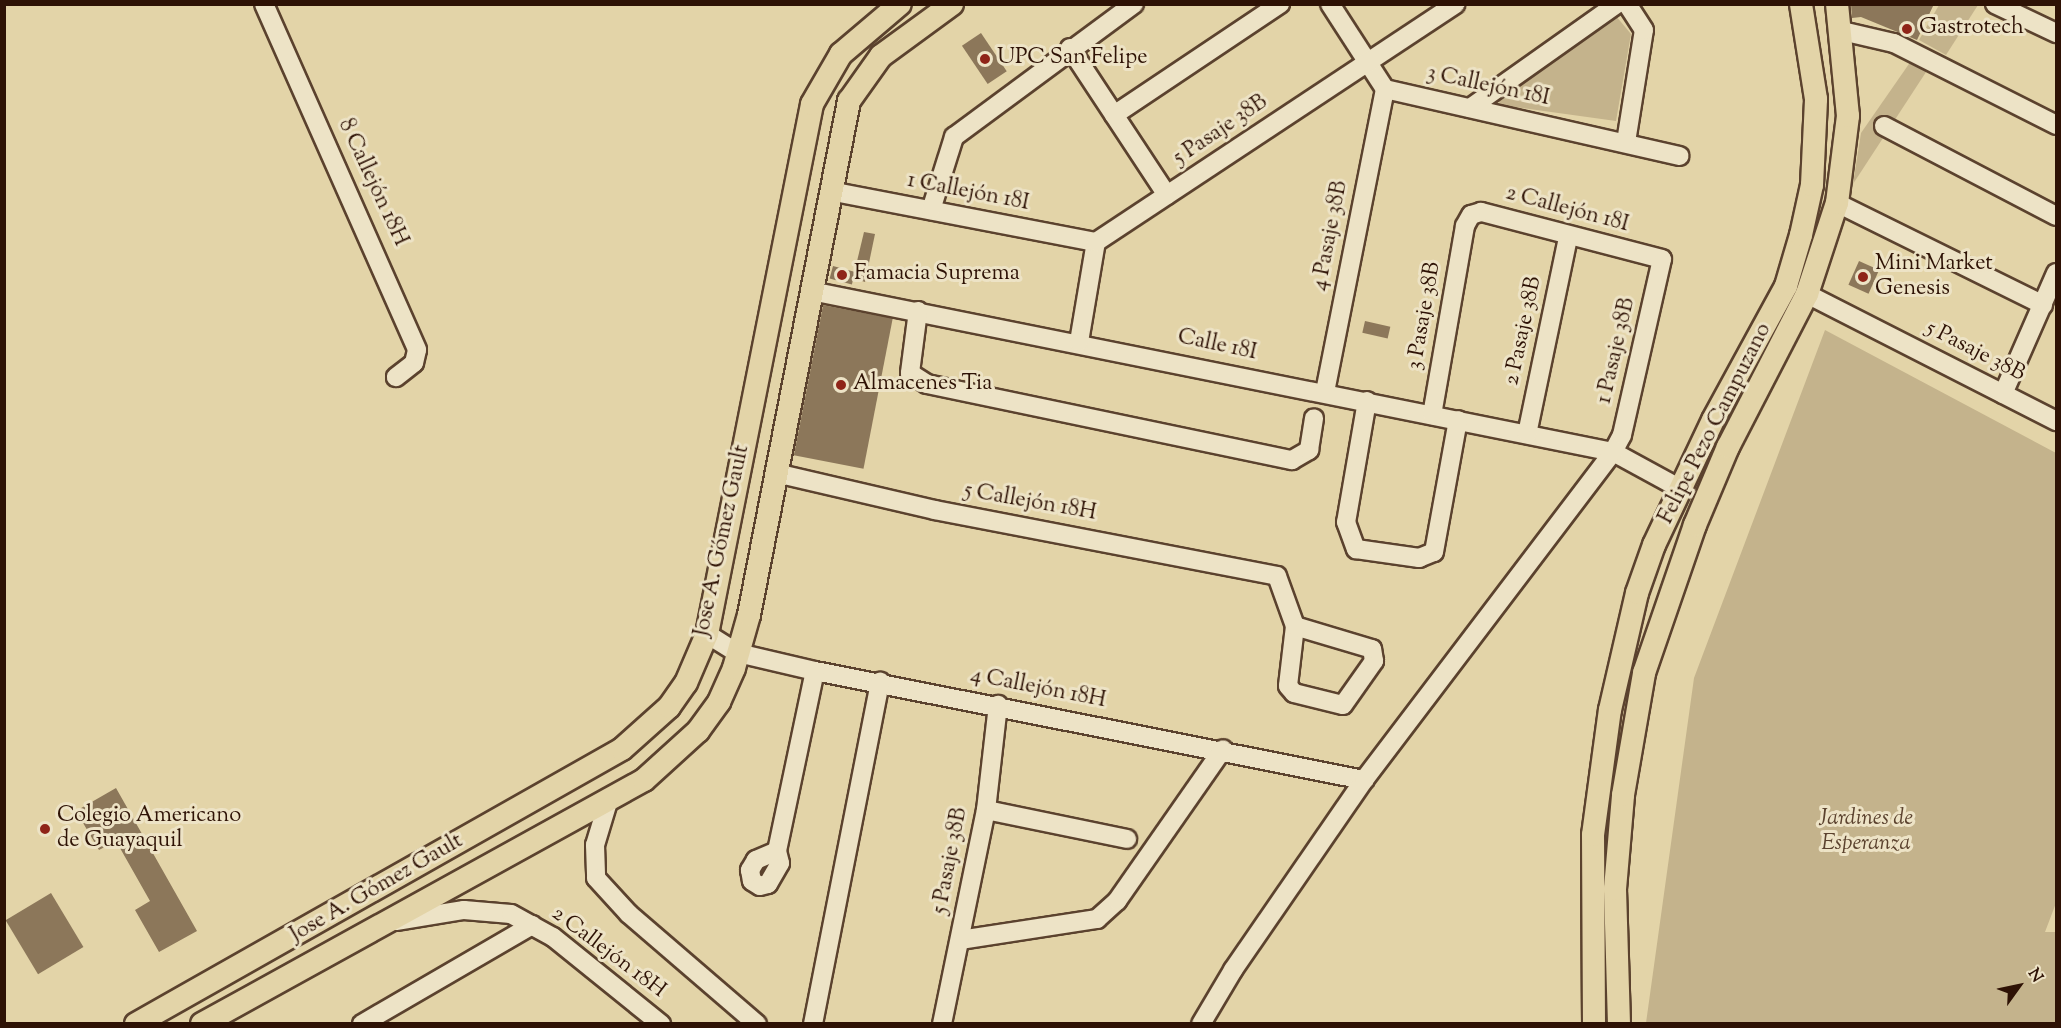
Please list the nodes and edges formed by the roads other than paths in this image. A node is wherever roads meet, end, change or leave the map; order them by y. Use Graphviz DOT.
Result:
graph roads {
  1 [pos="264,4"];
  2 [pos="900,4"];
  3 [pos="952,4"];
  4 [pos="1134,4"];
  5 [pos="1280,4"];
  6 [pos="1330,4"];
  7 [pos="1455,4"];
  8 [pos="1617,4"];
  9 [pos="1627,4"];
  10 [pos="1801,4"];
  11 [pos="1837,4"];
  12 [pos="1995,4"];
  13 [pos="1842,30"];
  14 [pos="2056,33"];
  15 [pos="1070,48"];
  16 [pos="1368,62"];
  17 [pos="1385,89"];
  18 [pos="1470,108"];
  19 [pos="1114,115"];
  20 [pos="2056,125"];
  21 [pos="1884,126"];
  22 [pos="1626,142"];
  23 [pos="1679,156"];
  24 [pos="830,191"];
  25 [pos="1167,195"];
  26 [pos="1837,203"];
  27 [pos="931,210"];
  28 [pos="2056,216"];
  29 [pos="1465,226"];
  30 [pos="1568,238"];
  31 [pos="1096,242"];
  32 [pos="1662,259"];
  33 [pos="2056,273"];
  34 [pos="811,291"];
  35 [pos="1807,294"];
  36 [pos="2043,305"];
  37 [pos="918,311"];
  38 [pos="1080,342"];
  39 [pos="396,377"];
  40 [pos="1325,392"];
  41 [pos="2003,394"];
  42 [pos="1367,401"];
  43 [pos="1432,415"];
  44 [pos="1314,418"];
  45 [pos="1458,420"];
  46 [pos="2056,422"];
  47 [pos="1527,434"];
  48 [pos="1613,452"];
  49 [pos="776,473"];
  50 [pos="1681,489"];
  51 [pos="1295,626"];
  52 [pos="707,634"];
  53 [pos="738,653"];
  54 [pos="815,671"];
  55 [pos="880,682"];
  56 [pos="998,705"];
  57 [pos="1223,749"];
  58 [pos="1364,780"];
  59 [pos="608,802"];
  60 [pos="986,810"];
  61 [pos="1128,839"];
  62 [pos="777,851"];
  63 [pos="385,923"];
  64 [pos="532,925"];
  65 [pos="960,940"];
  66 [pos="1205,1019"];
  67 [pos="136,1023"];
  68 [pos="202,1023"];
  69 [pos="362,1023"];
  70 [pos="661,1023"];
  71 [pos="757,1023"];
  72 [pos="813,1023"];
  73 [pos="942,1023"];
  74 [pos="1594,1023"];
  75 [pos="1619,1023"];
  1 -- 39 [label="street, 8 Callejón 18H"];
  2 -- 52 [label="main road, Jose A. Gómez Gault"];
  3 -- 24 [label="main road, Jose A. Gómez Gault"];
  4 -- 15 [label="street"];
  5 -- 19 [label="street"];
  6 -- 16 [label="street"];
  7 -- 16 [label="street, 5 Pasaje 38B"];
  8 -- 18 [label="street"];
  9 -- 22 [label="street"];
  10 -- 50 [label="main road, Felipe Pezo Campuzano"];
  11 -- 13 [label="main road, Felipe Pezo Campuzano"];
  12 -- 14 [label="street"];
  13 -- 20 [label="street"];
  13 -- 26 [label="main road, Felipe Pezo Campuzano"];
  15 -- 19 [label="street"];
  15 -- 27 [label="street"];
  16 -- 17 [label="street"];
  16 -- 25 [label="street, 5 Pasaje 38B"];
  17 -- 18 [label="street, 3 Callejón 18I"];
  17 -- 40 [label="street, 4 Pasaje 38B"];
  18 -- 22 [label="street, 3 Callejón 18I"];
  19 -- 25 [label="street"];
  21 -- 28 [label="street"];
  22 -- 23 [label="street, 3 Callejón 18I"];
  24 -- 27 [label="street, 1 Callejón 18I"];
  24 -- 34 [label="main road, Jose A. Gómez Gault"];
  25 -- 31 [label="street, 5 Pasaje 38B"];
  26 -- 35 [label="main road, Felipe Pezo Campuzano"];
  26 -- 36 [label="street"];
  27 -- 31 [label="street, 1 Callejón 18I"];
  29 -- 30 [label="street, 2 Callejón 18I"];
  29 -- 43 [label="street, 3 Pasaje 38B"];
  30 -- 32 [label="street, 2 Callejón 18I"];
  30 -- 47 [label="street, 2 Pasaje 38B"];
  31 -- 38 [label="street"];
  32 -- 48 [label="street, 1 Pasaje 38B"];
  33 -- 36 [label="street"];
  34 -- 37 [label="street, Calle 18I"];
  34 -- 49 [label="main road, Jose A. Gómez Gault"];
  35 -- 41 [label="street, 5 Pasaje 38B"];
  35 -- 75 [label="main road, Felipe Pezo Campuzano"];
  36 -- 41 [label="street"];
  37 -- 38 [label="street, Calle 18I"];
  37 -- 44 [label="street"];
  38 -- 40 [label="street, Calle 18I"];
  40 -- 42 [label="street, Calle 18I"];
  41 -- 46 [label="street, 5 Pasaje 38B"];
  42 -- 43 [label="street, Calle 18I"];
  42 -- 45 [label="street"];
  43 -- 45 [label="street, Calle 18I"];
  45 -- 47 [label="street, Calle 18I"];
  47 -- 48 [label="street, Calle 18I"];
  48 -- 50 [label="street, Calle 18I"];
  48 -- 58 [label="street, 1 Pasaje 38B"];
  49 -- 51 [label="street, 5 Callejón 18H"];
  49 -- 53 [label="main road, Jose A. Gómez Gault"];
  50 -- 74 [label="main road, Felipe Pezo Campuzano"];
  51 -- 51 [label="street"];
  52 -- 53 [label="street, 4 Callejón 18H"];
  52 -- 67 [label="main road, Jose A. Gómez Gault"];
  53 -- 54 [label="street, 4 Callejón 18H"];
  53 -- 59 [label="main road, Jose A. Gómez Gault"];
  54 -- 55 [label="street, 4 Callejón 18H"];
  54 -- 62 [label="street"];
  55 -- 56 [label="street, 4 Callejón 18H"];
  55 -- 72 [label="street"];
  56 -- 57 [label="street, 4 Callejón 18H"];
  56 -- 60 [label="street, 5 Pasaje 38B"];
  57 -- 58 [label="street, 4 Callejón 18H"];
  57 -- 65 [label="street"];
  58 -- 66 [label="street, 1 Pasaje 38B"];
  59 -- 63 [label="main road, Jose A. Gómez Gault"];
  59 -- 71 [label="street, 2 Callejón 18H"];
  60 -- 61 [label="street"];
  60 -- 65 [label="street, 5 Pasaje 38B"];
  63 -- 64 [label="street, 2 Callejón 18H"];
  63 -- 68 [label="main road, Jose A. Gómez Gault"];
  64 -- 69 [label="street"];
  64 -- 70 [label="street, 2 Callejón 18H"];
  65 -- 73 [label="street, 5 Pasaje 38B"];
}
